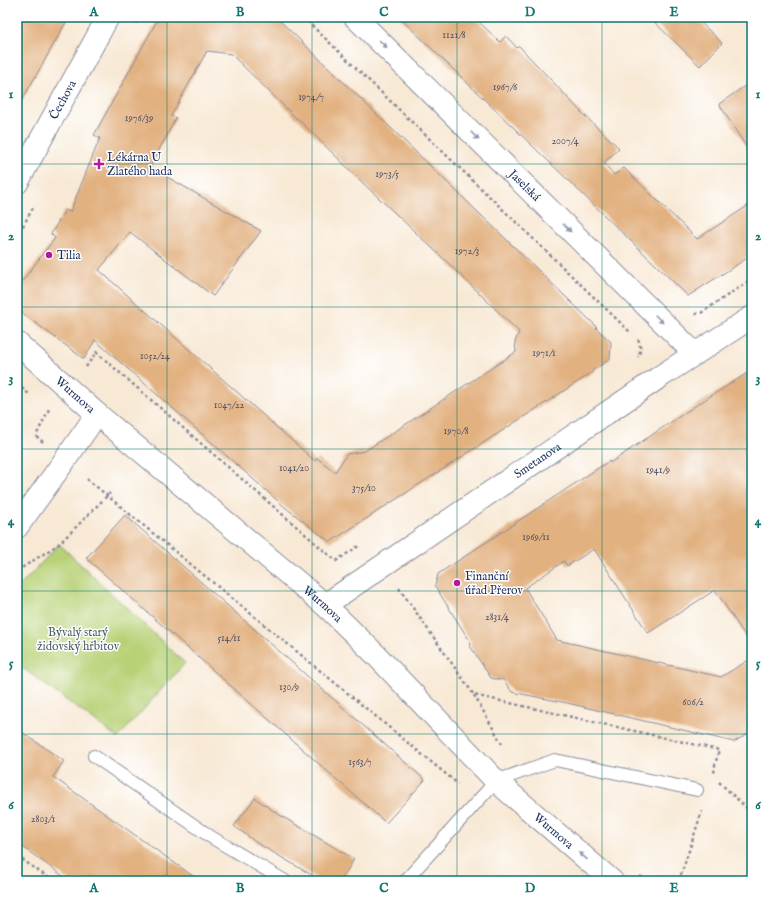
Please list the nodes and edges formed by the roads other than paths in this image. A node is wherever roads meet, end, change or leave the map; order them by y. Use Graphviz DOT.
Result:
graph roads {
  1 [pos="108,17"];
  2 [pos="355,17"];
  3 [pos="17,183"];
  4 [pos="752,317"];
  5 [pos="17,343"];
  6 [pos="695,354"];
  7 [pos="97,414"];
  8 [pos="17,527"];
  9 [pos="325,605"];
  10 [pos="94,756"];
  11 [pos="496,781"];
  12 [pos="697,790"];
  13 [pos="285,881"];
  14 [pos="405,881"];
  15 [pos="612,881"];
  1 -- 3 [label="street, Čechova"];
  2 -- 6 [label="street, Jaselská, one-way"];
  4 -- 6 [label="street, Smetanova"];
  5 -- 7 [label="street, Wurmova"];
  6 -- 9 [label="street, Smetanova"];
  7 -- 8 [label="street"];
  7 -- 9 [label="street, Wurmova"];
  9 -- 11 [label="street, Wurmova"];
  10 -- 13 [label="lane"];
  11 -- 12 [label="lane"];
  11 -- 14 [label="lane"];
  15 -- 11 [label="street, Wurmova, one-way"];
}
